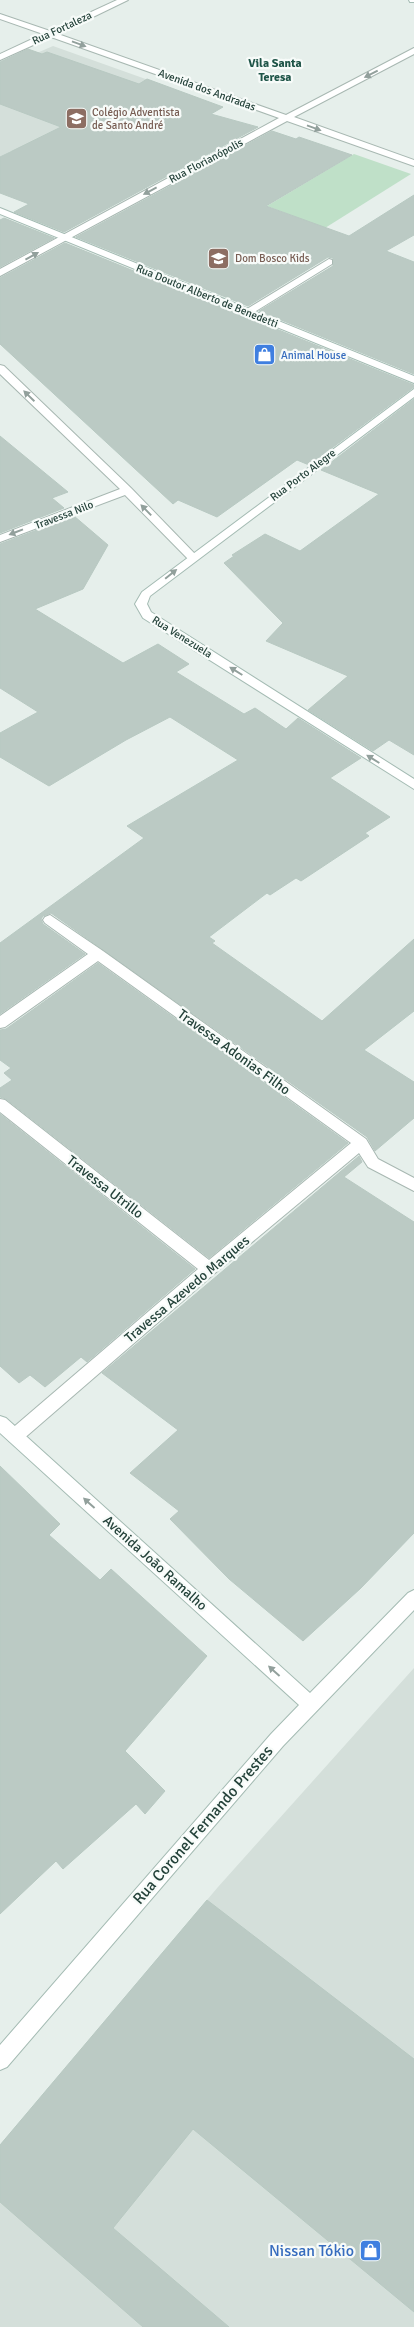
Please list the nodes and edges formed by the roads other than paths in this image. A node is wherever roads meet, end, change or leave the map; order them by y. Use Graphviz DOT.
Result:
graph roads {
  1 [pos="124,0"];
  2 [pos="0,16"];
  3 [pos="50,34"];
  4 [pos="414,51"];
  5 [pos="0,57"];
  6 [pos="286,118"];
  7 [pos="414,164"];
  8 [pos="0,211"];
  9 [pos="64,238"];
  10 [pos="329,262"];
  11 [pos="0,273"];
  12 [pos="247,312"];
  13 [pos="0,368"];
  14 [pos="414,380"];
  15 [pos="414,392"];
  16 [pos="127,490"];
  17 [pos="0,539"];
  18 [pos="192,557"];
  19 [pos="414,785"];
  20 [pos="50,920"];
  21 [pos="98,954"];
  22 [pos="0,1023"];
  23 [pos="0,1104"];
  24 [pos="362,1143"];
  25 [pos="414,1186"];
  26 [pos="209,1269"];
  27 [pos="0,1423"];
  28 [pos="15,1436"];
  29 [pos="414,1598"];
  30 [pos="310,1704"];
  31 [pos="0,2060"];
  1 -- 3 [label="street, Rua Fortaleza"];
  2 -- 3 [label="street, Avenida dos Andradas"];
  3 -- 5 [label="street, Rua Fortaleza"];
  3 -- 6 [label="street, Avenida dos Andradas, one-way"];
  4 -- 6 [label="street, Rua Florianópolis, one-way"];
  6 -- 7 [label="street, Avenida dos Andradas, one-way"];
  6 -- 9 [label="street, Rua Florianópolis, one-way"];
  8 -- 9 [label="street, Rua Doutor Alberto de Benedetti"];
  11 -- 9 [label="street, Rua Florianópolis, one-way"];
  9 -- 12 [label="street, Rua Doutor Alberto de Benedetti"];
  10 -- 12 [label="street"];
  12 -- 14 [label="street, Rua Doutor Alberto de Benedetti"];
  16 -- 13 [label="street, one-way"];
  15 -- 18 [label="street, Rua Porto Alegre"];
  16 -- 17 [label="street, Travessa Nilo, one-way"];
  18 -- 16 [label="street, one-way"];
  19 -- 18 [label="street, Rua Venezuela, one-way"];
  20 -- 21 [label="street, Travessa Adonias Filho"];
  21 -- 22 [label="street"];
  21 -- 24 [label="street, Travessa Adonias Filho"];
  23 -- 26 [label="street, Travessa Utrillo"];
  24 -- 25 [label="street, Travessa Adonias Filho"];
  24 -- 26 [label="street, Travessa Azevedo Marques"];
  26 -- 28 [label="street, Travessa Azevedo Marques"];
  27 -- 28 [label="street, Avenida João Ramalho"];
  30 -- 28 [label="street, Avenida João Ramalho, one-way"];
  29 -- 30 [label="street, Rua Coronel Fernando Prestes"];
  30 -- 31 [label="street, Rua Coronel Fernando Prestes"];
}
